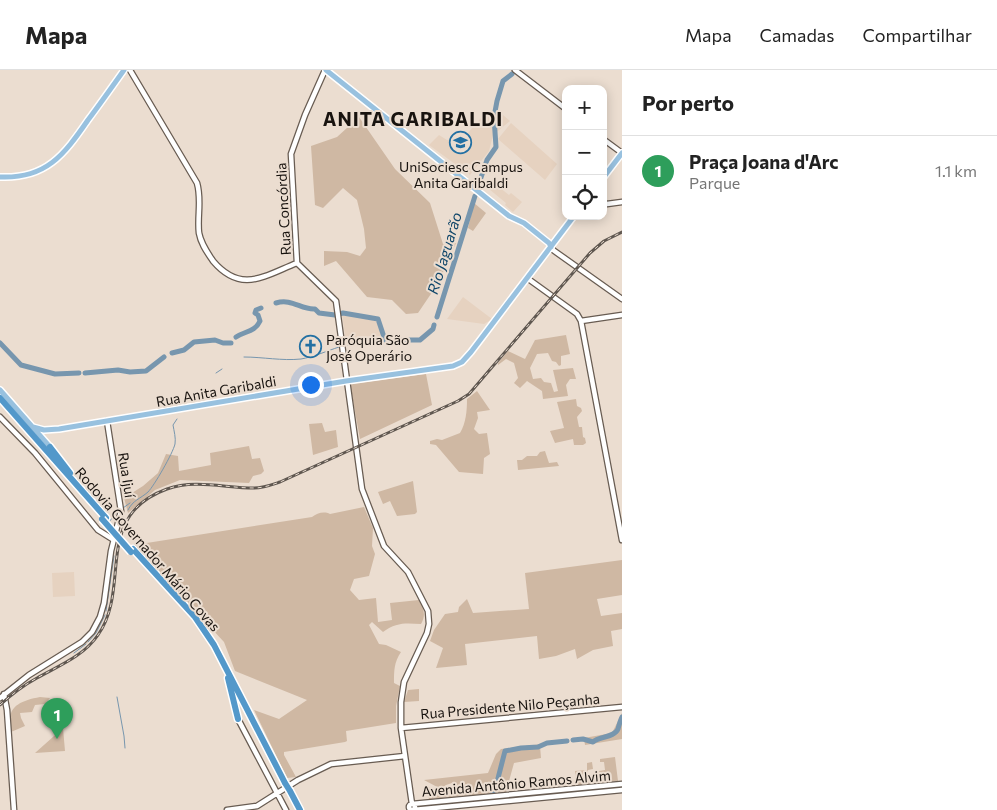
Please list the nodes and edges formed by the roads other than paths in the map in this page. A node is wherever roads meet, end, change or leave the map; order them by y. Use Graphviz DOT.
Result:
graph roads {
  1 [pos="124,70"];
  2 [pos="130,70"];
  3 [pos="326,70"];
  4 [pos="515,70"];
  5 [pos="562,106"];
  6 [pos="607,141"];
  7 [pos="622,153"];
  8 [pos="605,175"];
  9 [pos="0,177"];
  10 [pos="622,202"];
  11 [pos="607,204"];
  12 [pos="571,220"];
  13 [pos="551,247"];
  14 [pos="297,263"];
  15 [pos="527,278"];
  16 [pos="622,299"];
  17 [pos="577,314"];
  18 [pos="622,315"];
  19 [pos="589,319"];
  20 [pos="581,320"];
  21 [pos="346,381"];
  22 [pos="0,390"];
  23 [pos="0,398"];
  24 [pos="0,404"];
  25 [pos="0,417"];
  26 [pos="107,421"];
  27 [pos="33,427"];
  28 [pos="59,429"];
  29 [pos="50,446"];
  30 [pos="78,486"];
  31 [pos="104,519"];
  32 [pos="114,540"];
  33 [pos="622,540"];
  34 [pos="132,550"];
  35 [pos="228,678"];
  36 [pos="2,696"];
  37 [pos="622,707"];
  38 [pos="238,719"];
  39 [pos="401,728"];
  40 [pos="405,756"];
  41 [pos="284,784"];
  42 [pos="622,784"];
  43 [pos="622,790"];
  44 [pos="288,792"];
  45 [pos="276,793"];
  46 [pos="545,794"];
  47 [pos="412,804"];
  48 [pos="14,810"];
  49 [pos="227,810"];
  50 [pos="286,810"];
  51 [pos="296,810"];
  52 [pos="300,810"];
  53 [pos="413,810"];
  1 -- 9 [label="main road"];
  2 -- 14 [label="street"];
  3 -- 13 [label="main road"];
  3 -- 14 [label="street, Rua Concórdia"];
  4 -- 5 [label="street"];
  6 -- 7 [label="street"];
  7 -- 8 [label="main road"];
  10 -- 11 [label="street"];
  12 -- 13 [label="main road, Rua Anita Garibaldi"];
  13 -- 15 [label="main road, Rua Anita Garibaldi"];
  13 -- 16 [label="street"];
  14 -- 21 [label="street"];
  15 -- 17 [label="street"];
  15 -- 21 [label="main road, Rua Anita Garibaldi"];
  17 -- 19 [label="street"];
  17 -- 20 [label="street"];
  18 -- 19 [label="street"];
  19 -- 20 [label="street"];
  20 -- 33 [label="street"];
  21 -- 26 [label="main road, Rua Anita Garibaldi"];
  21 -- 39 [label="street"];
  22 -- 27 [label="main road"];
  23 -- 30 [label="highway, Rodovia Governador Mário Covas"];
  24 -- 31 [label="highway, Rodovia Governador Mário Covas"];
  25 -- 32 [label="street"];
  26 -- 28 [label="main road, Rua Anita Garibaldi"];
  26 -- 32 [label="street, Rua Ijuí"];
  27 -- 28 [label="main road, Rua Anita Garibaldi"];
  27 -- 29 [label="main road"];
  28 -- 29 [label="main road"];
  29 -- 30 [label="highway"];
  30 -- 31 [label="highway, Rodovia Governador Mário Covas"];
  31 -- 34 [label="highway, Rodovia Governador Mário Covas, bridge"];
  32 -- 36 [label="street, Rua Ijuí"];
  34 -- 35 [label="highway, Rodovia Governador Mário Covas"];
  34 -- 41 [label="highway, Rodovia Governador Mário Covas"];
  35 -- 38 [label="highway"];
  35 -- 41 [label="highway, Rodovia Governador Mário Covas"];
  36 -- 48 [label="street"];
  37 -- 39 [label="street, Rua Presidente Nilo Peçanha"];
  38 -- 45 [label="street"];
  39 -- 40 [label="street"];
  40 -- 45 [label="street"];
  40 -- 47 [label="street"];
  41 -- 44 [label="highway, Rodovia Governador Mário Covas, bridge"];
  42 -- 46 [label="street, Avenida Antônio Ramos Alvim"];
  43 -- 46 [label="street, Avenida Antônio Ramos Alvim"];
  44 -- 51 [label="highway, Rodovia Governador Mário Covas"];
  44 -- 52 [label="highway, Rodovia Governador Mário Covas"];
  45 -- 49 [label="street"];
  45 -- 50 [label="street"];
  46 -- 47 [label="street, Avenida Antônio Ramos Alvim"];
  46 -- 53 [label="street, Avenida Antônio Ramos Alvim"];
  47 -- 53 [label="street"];
}
